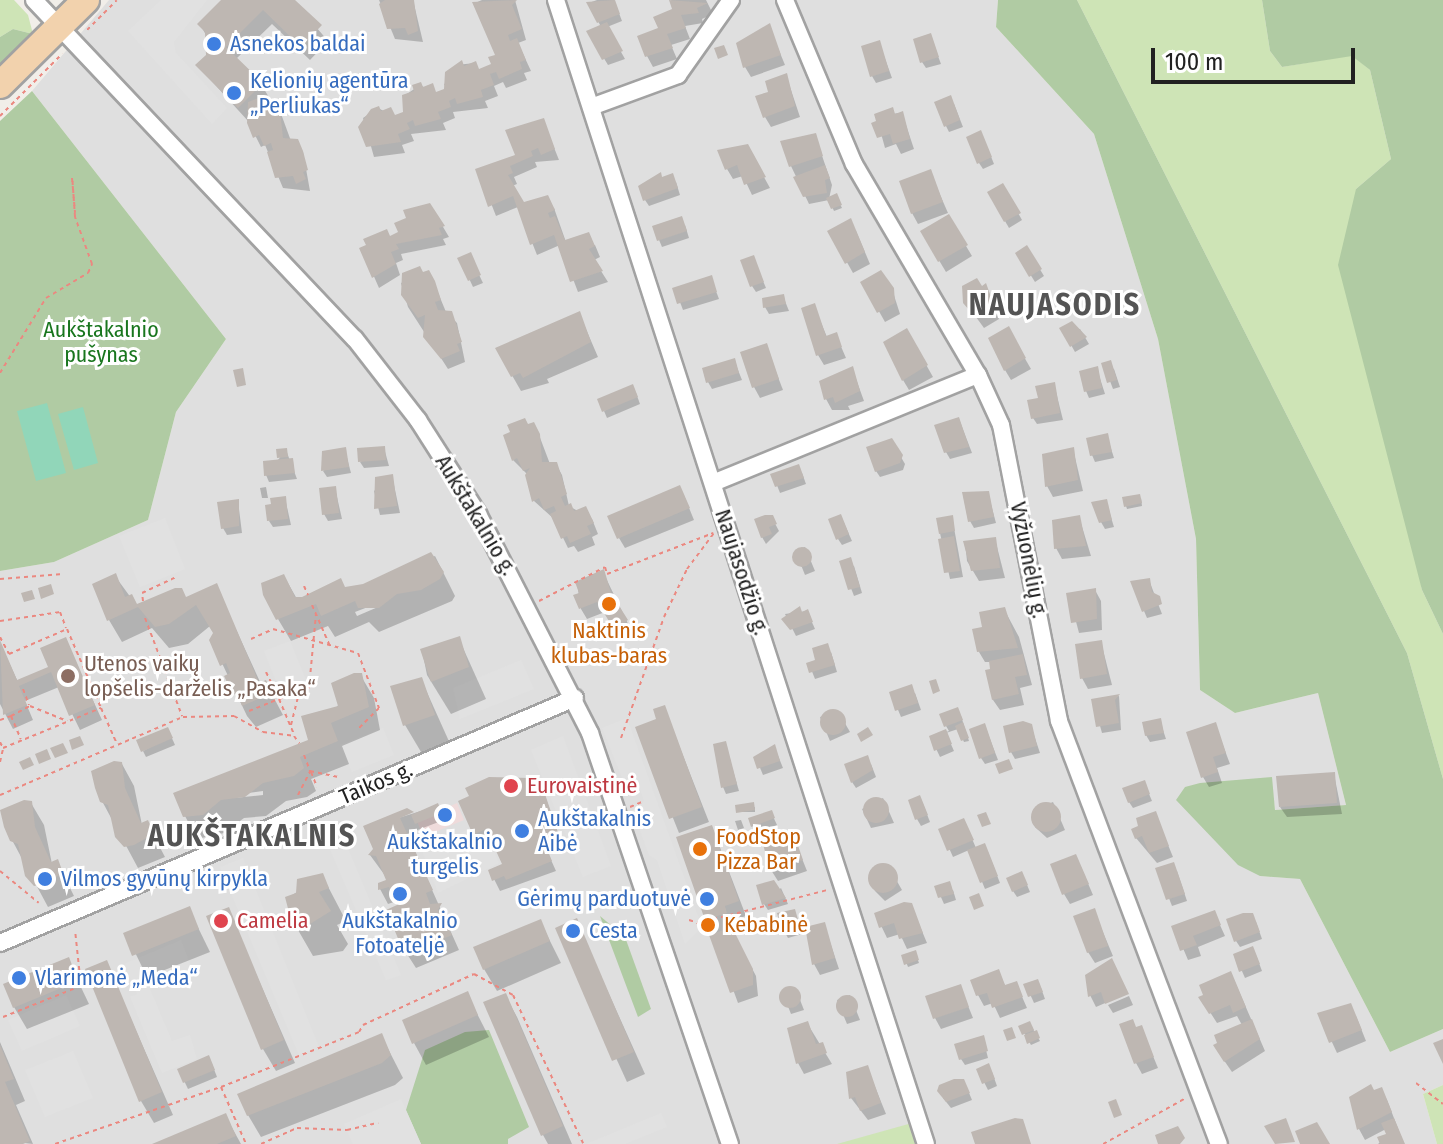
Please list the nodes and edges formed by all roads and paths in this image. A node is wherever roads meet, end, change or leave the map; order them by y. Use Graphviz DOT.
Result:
graph roads {
  1 [pos="34,0"];
  2 [pos="86,0"];
  3 [pos="117,0"];
  4 [pos="556,0"];
  5 [pos="731,0"];
  6 [pos="785,0"];
  7 [pos="68,34"];
  8 [pos="0,85"];
  9 [pos="591,107"];
  10 [pos="0,116"];
  11 [pos="75,213"];
  12 [pos="0,373"];
  13 [pos="978,375"];
  14 [pos="713,483"];
  15 [pos="63,574"];
  16 [pos="177,577"];
  17 [pos="0,579"];
  18 [pos="304,586"];
  19 [pos="308,595"];
  20 [pos="143,601"];
  21 [pos="312,605"];
  22 [pos="529,606"];
  23 [pos="316,614"];
  24 [pos="145,618"];
  25 [pos="0,621"];
  26 [pos="67,629"];
  27 [pos="0,637"];
  28 [pos="251,639"];
  29 [pos="312,640"];
  30 [pos="329,645"];
  31 [pos="266,672"];
  32 [pos="23,689"];
  33 [pos="299,691"];
  34 [pos="575,698"];
  35 [pos="279,699"];
  36 [pos="30,706"];
  37 [pos="101,708"];
  38 [pos="249,711"];
  39 [pos="11,716"];
  40 [pos="183,717"];
  41 [pos="0,720"];
  42 [pos="68,721"];
  43 [pos="290,727"];
  44 [pos="357,730"];
  45 [pos="294,736"];
  46 [pos="621,738"];
  47 [pos="21,741"];
  48 [pos="0,742"];
  49 [pos="299,743"];
  50 [pos="117,745"];
  51 [pos="3,748"];
  52 [pos="304,755"];
  53 [pos="0,762"];
  54 [pos="310,771"];
  55 [pos="339,777"];
  56 [pos="317,787"];
  57 [pos="0,795"];
  58 [pos="298,795"];
  59 [pos="0,871"];
  60 [pos="832,889"];
  61 [pos="39,903"];
  62 [pos="689,920"];
  63 [pos="75,929"];
  64 [pos="0,943"];
  65 [pos="3,1017"];
  66 [pos="1416,1083"];
  67 [pos="221,1087"];
  68 [pos="1199,1092"];
  69 [pos="1443,1104"];
  70 [pos="378,1123"];
  71 [pos="583,1143"];
  72 [pos="55,1144"];
  73 [pos="246,1144"];
  74 [pos="261,1144"];
  75 [pos="730,1144"];
  76 [pos="926,1144"];
  77 [pos="1103,1144"];
  78 [pos="1219,1144"];
  1 -- 7 [label="street, Aukštakalnio g."];
  2 -- 7 [label="main road"];
  3 -- 7 [label="path"];
  4 -- 9 [label="street, Naujasodžio g."];
  5 -- 9 [label="street"];
  6 -- 13 [label="street, Vyžuonėlių g."];
  7 -- 8 [label="main road"];
  7 -- 10 [label="path"];
  7 -- 22 [label="street, Aukštakalnio g."];
  9 -- 14 [label="street, Naujasodžio g."];
  11 -- 11 [label="path"];
  11 -- 12 [label="path"];
  13 -- 14 [label="street"];
  13 -- 68 [label="street, Vyžuonėlių g."];
  14 -- 76 [label="street, Naujasodžio g."];
  15 -- 17 [label="path"];
  16 -- 20 [label="path"];
  18 -- 19 [label="path"];
  21 -- 23 [label="path"];
  22 -- 34 [label="street, Aukštakalnio g."];
  22 -- 46 [label="path"];
  23 -- 29 [label="path"];
  23 -- 30 [label="path"];
  24 -- 40 [label="path"];
  25 -- 26 [label="path"];
  26 -- 27 [label="path"];
  26 -- 37 [label="path"];
  28 -- 29 [label="path"];
  29 -- 30 [label="path"];
  29 -- 33 [label="path"];
  30 -- 44 [label="path"];
  31 -- 35 [label="path"];
  32 -- 36 [label="path"];
  33 -- 35 [label="path"];
  33 -- 43 [label="path"];
  34 -- 64 [label="street, Taikos g."];
  34 -- 75 [label="street, Aukštakalnio g."];
  35 -- 38 [label="path"];
  35 -- 43 [label="path"];
  36 -- 39 [label="path"];
  36 -- 42 [label="path"];
  37 -- 42 [label="path"];
  37 -- 50 [label="path"];
  39 -- 41 [label="path"];
  39 -- 47 [label="path"];
  40 -- 45 [label="path"];
  40 -- 50 [label="path"];
  42 -- 47 [label="path"];
  43 -- 45 [label="path"];
  45 -- 49 [label="path"];
  47 -- 51 [label="path"];
  48 -- 51 [label="path"];
  50 -- 57 [label="path"];
  51 -- 53 [label="path"];
  52 -- 54 [label="path"];
  54 -- 55 [label="path"];
  54 -- 56 [label="path"];
  54 -- 58 [label="path"];
  59 -- 61 [label="path"];
  60 -- 62 [label="path"];
  63 -- 65 [label="path"];
  66 -- 69 [label="path"];
  67 -- 71 [label="path"];
  67 -- 72 [label="path"];
  67 -- 73 [label="path"];
  68 -- 77 [label="path"];
  68 -- 78 [label="street, Vyžuonėlių g."];
  70 -- 74 [label="path"];
}
